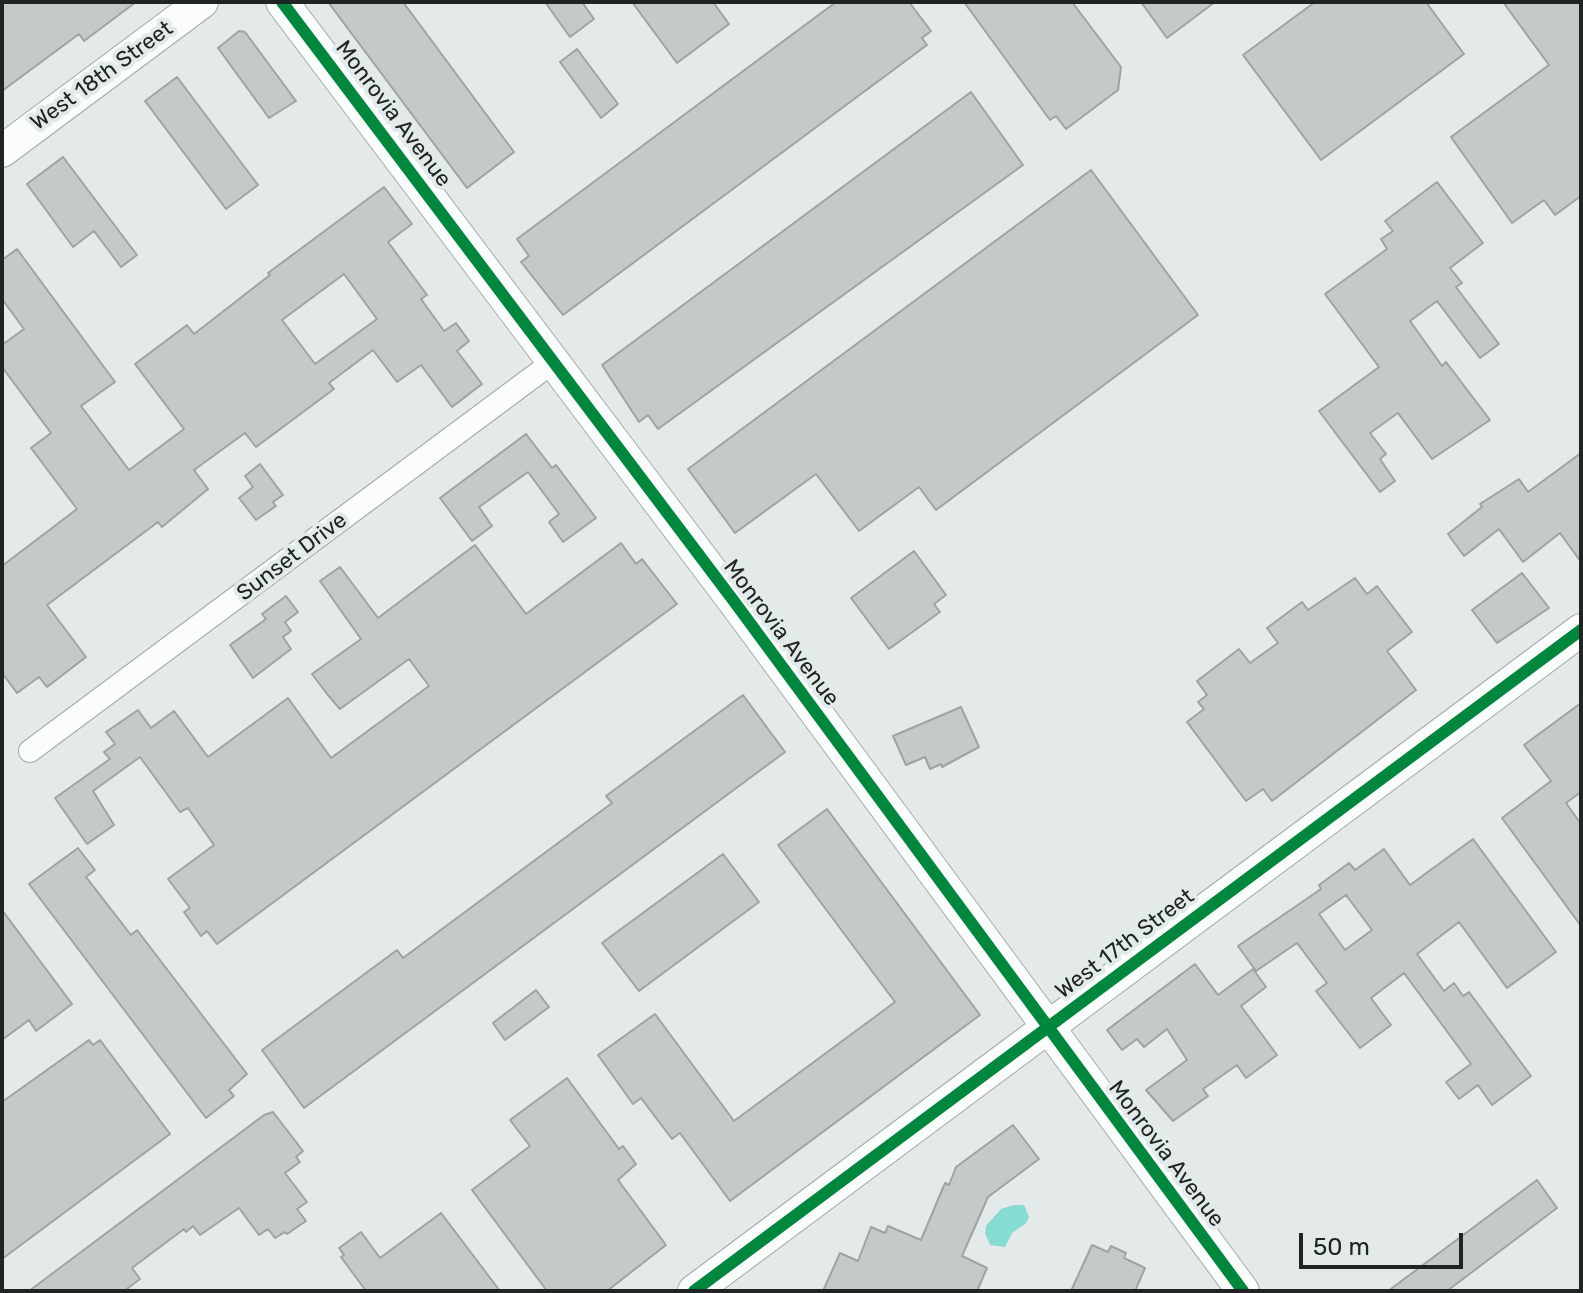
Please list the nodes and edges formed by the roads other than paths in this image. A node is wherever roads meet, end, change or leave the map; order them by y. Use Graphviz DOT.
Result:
graph roads {
  1 [pos="202,2"];
  2 [pos="282,2"];
  3 [pos="2,151"];
  4 [pos="553,362"];
  5 [pos="1581,630"];
  6 [pos="30,751"];
  7 [pos="1047,1027"];
  8 [pos="694,1291"];
  9 [pos="1243,1291"];
  1 -- 3 [label="street, West 18th Street"];
  2 -- 4 [label="street, Monrovia Avenue"];
  4 -- 6 [label="street, Sunset Drive"];
  4 -- 7 [label="street, Monrovia Avenue"];
  5 -- 7 [label="street, West 17th Street"];
  7 -- 8 [label="street, West 17th Street"];
  7 -- 9 [label="street, Monrovia Avenue"];
}
